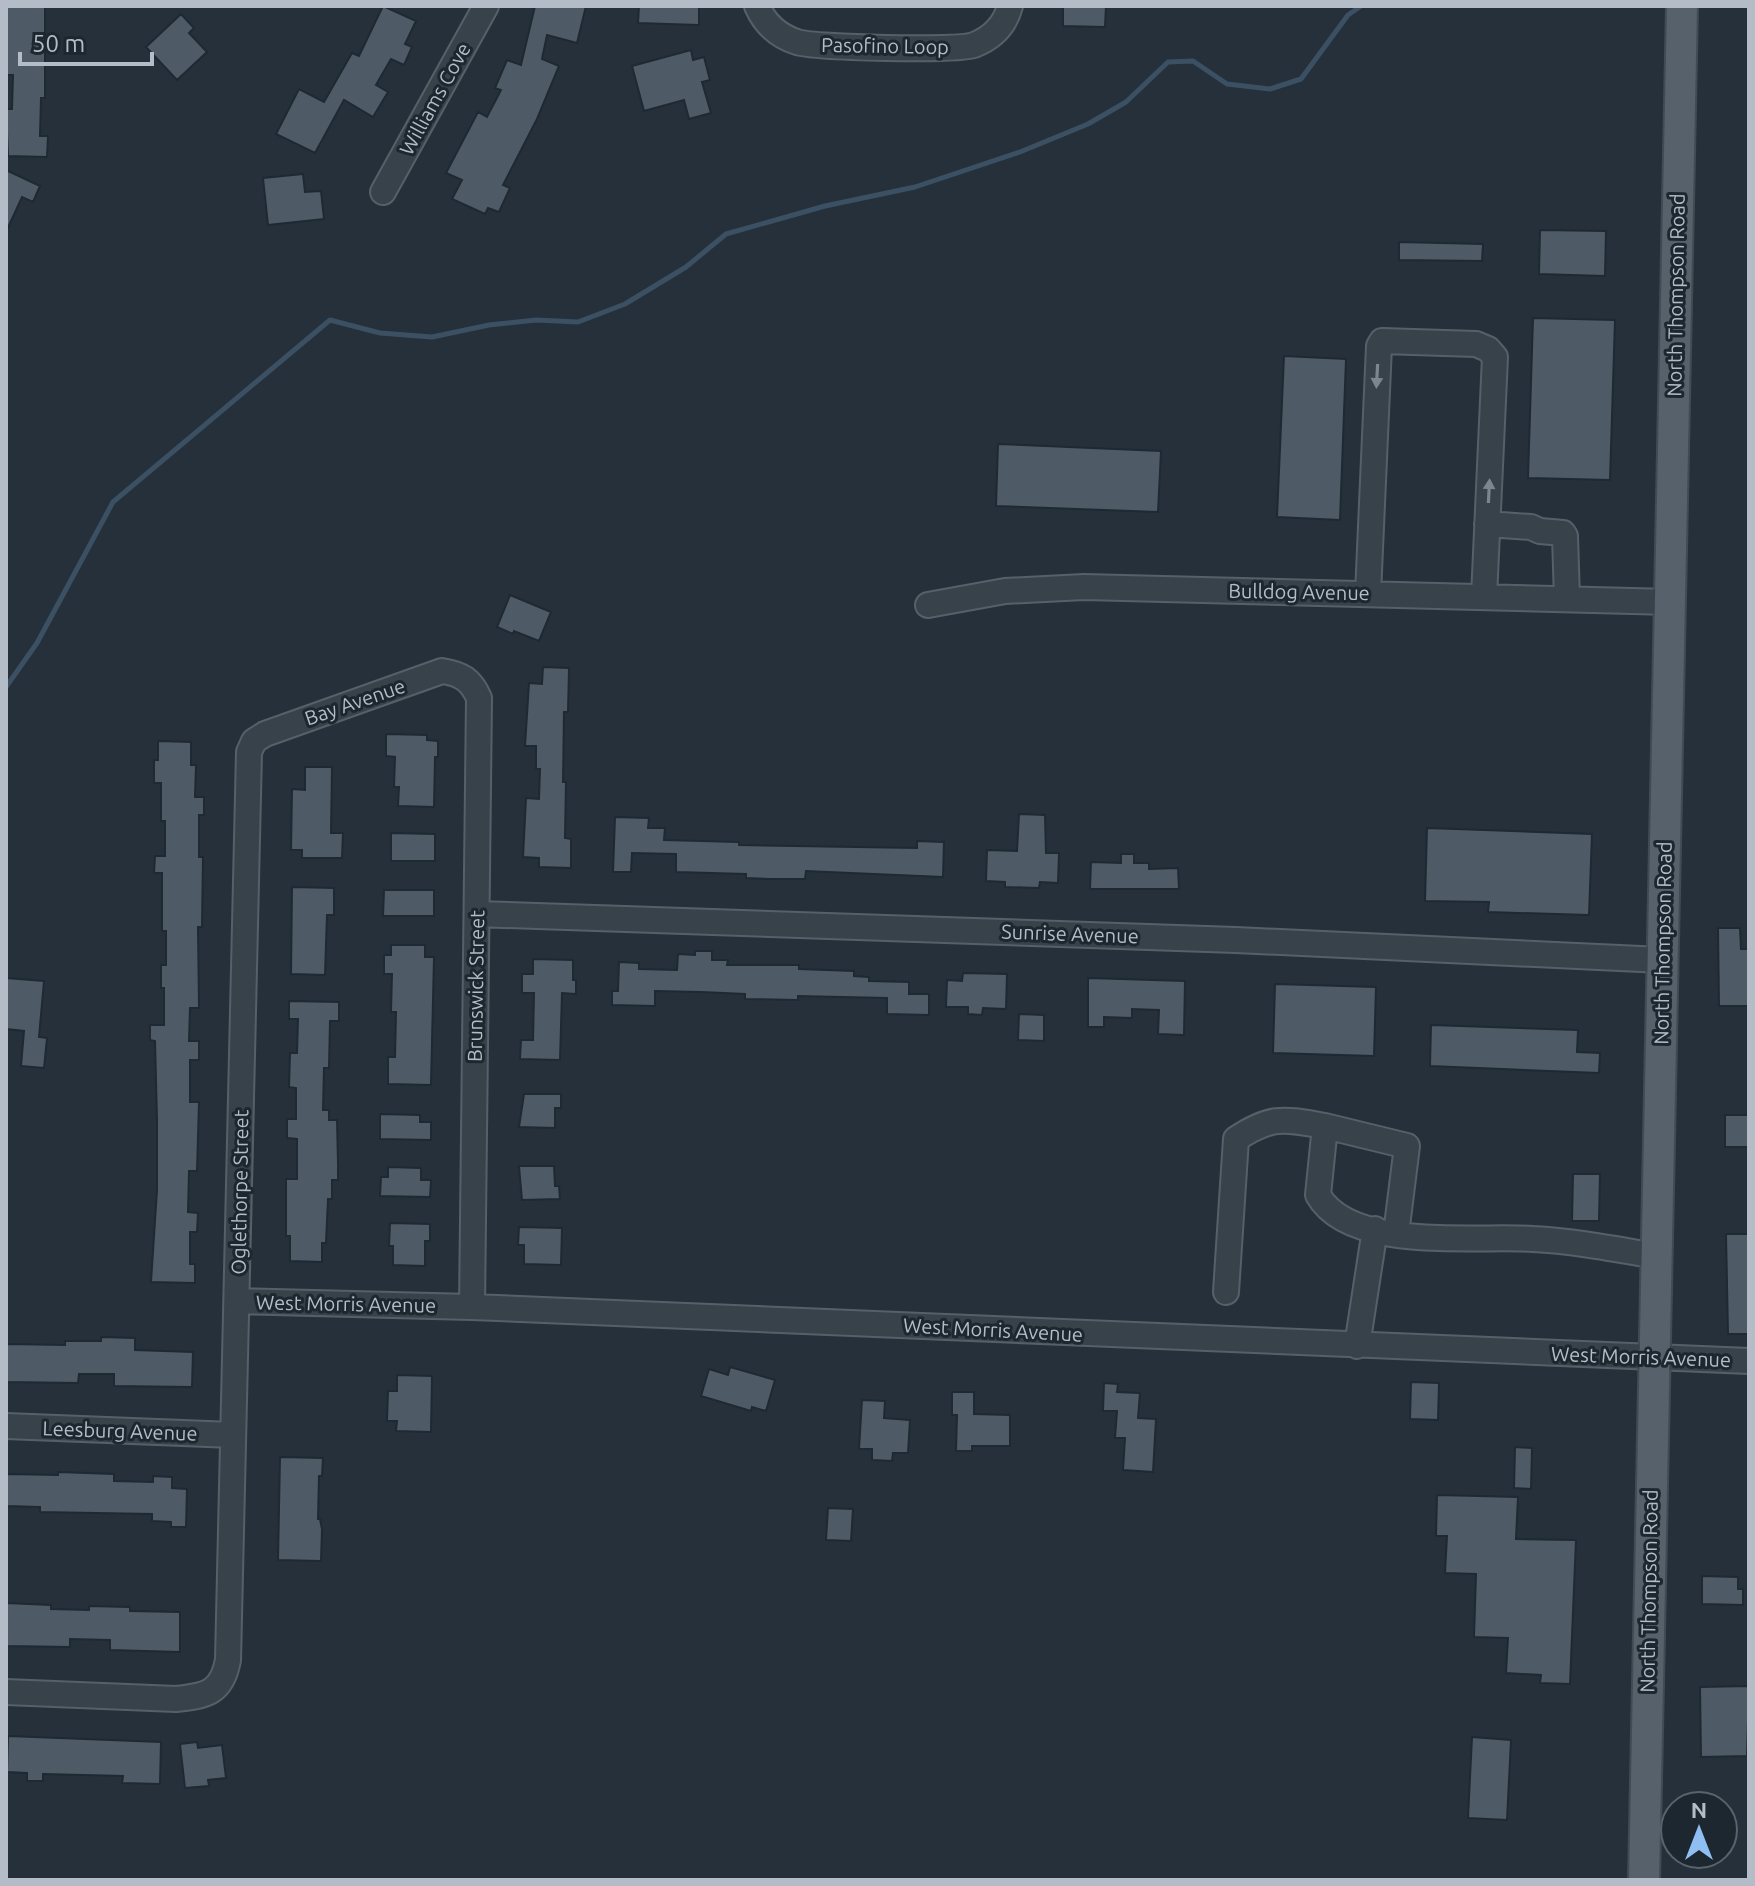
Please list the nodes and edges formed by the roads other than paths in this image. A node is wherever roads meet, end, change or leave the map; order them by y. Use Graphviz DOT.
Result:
graph roads {
  1 [pos="486,6"];
  2 [pos="757,6"];
  3 [pos="1010,6"];
  4 [pos="1682,6"];
  5 [pos="383,192"];
  6 [pos="1487,524"];
  7 [pos="1368,594"];
  8 [pos="1484,597"];
  9 [pos="1567,599"];
  10 [pos="1671,602"];
  11 [pos="928,605"];
  12 [pos="459,673"];
  13 [pos="254,741"];
  14 [pos="477,914"];
  15 [pos="1662,960"];
  16 [pos="1325,1126"];
  17 [pos="1386,1232"];
  18 [pos="1656,1256"];
  19 [pos="1226,1292"];
  20 [pos="238,1301"];
  21 [pos="472,1307"];
  22 [pos="1357,1346"];
  23 [pos="1653,1359"];
  24 [pos="1749,1361"];
  25 [pos="6,1426"];
  26 [pos="233,1435"];
  27 [pos="6,1692"];
  28 [pos="1644,1880"];
  1 -- 5 [label="street, Williams Cove"];
  2 -- 3 [label="street, Pasofino Loop"];
  4 -- 10 [label="main road, North Thompson Road"];
  6 -- 7 [label="street, one-way"];
  6 -- 8 [label="street"];
  6 -- 9 [label="street"];
  7 -- 8 [label="street, Bulldog Avenue"];
  7 -- 11 [label="street, Bulldog Avenue"];
  8 -- 9 [label="street, Bulldog Avenue"];
  9 -- 10 [label="street, Bulldog Avenue"];
  10 -- 15 [label="main road, North Thompson Road"];
  12 -- 13 [label="street, Bay Avenue"];
  12 -- 14 [label="street, Brunswick Street"];
  13 -- 20 [label="street, Oglethorpe Street"];
  14 -- 15 [label="street, Sunrise Avenue"];
  14 -- 21 [label="street, Brunswick Street"];
  15 -- 18 [label="main road, North Thompson Road"];
  16 -- 17 [label="street"];
  16 -- 17 [label="street"];
  16 -- 19 [label="street"];
  17 -- 18 [label="street"];
  17 -- 22 [label="street"];
  18 -- 23 [label="main road, North Thompson Road"];
  20 -- 21 [label="street, West Morris Avenue"];
  20 -- 26 [label="street, Oglethorpe Street"];
  21 -- 22 [label="street, West Morris Avenue"];
  22 -- 23 [label="street, West Morris Avenue"];
  23 -- 24 [label="street, West Morris Avenue"];
  23 -- 28 [label="main road, North Thompson Road"];
  25 -- 26 [label="street, Leesburg Avenue"];
  26 -- 27 [label="street, Oglethorpe Street"];
}
